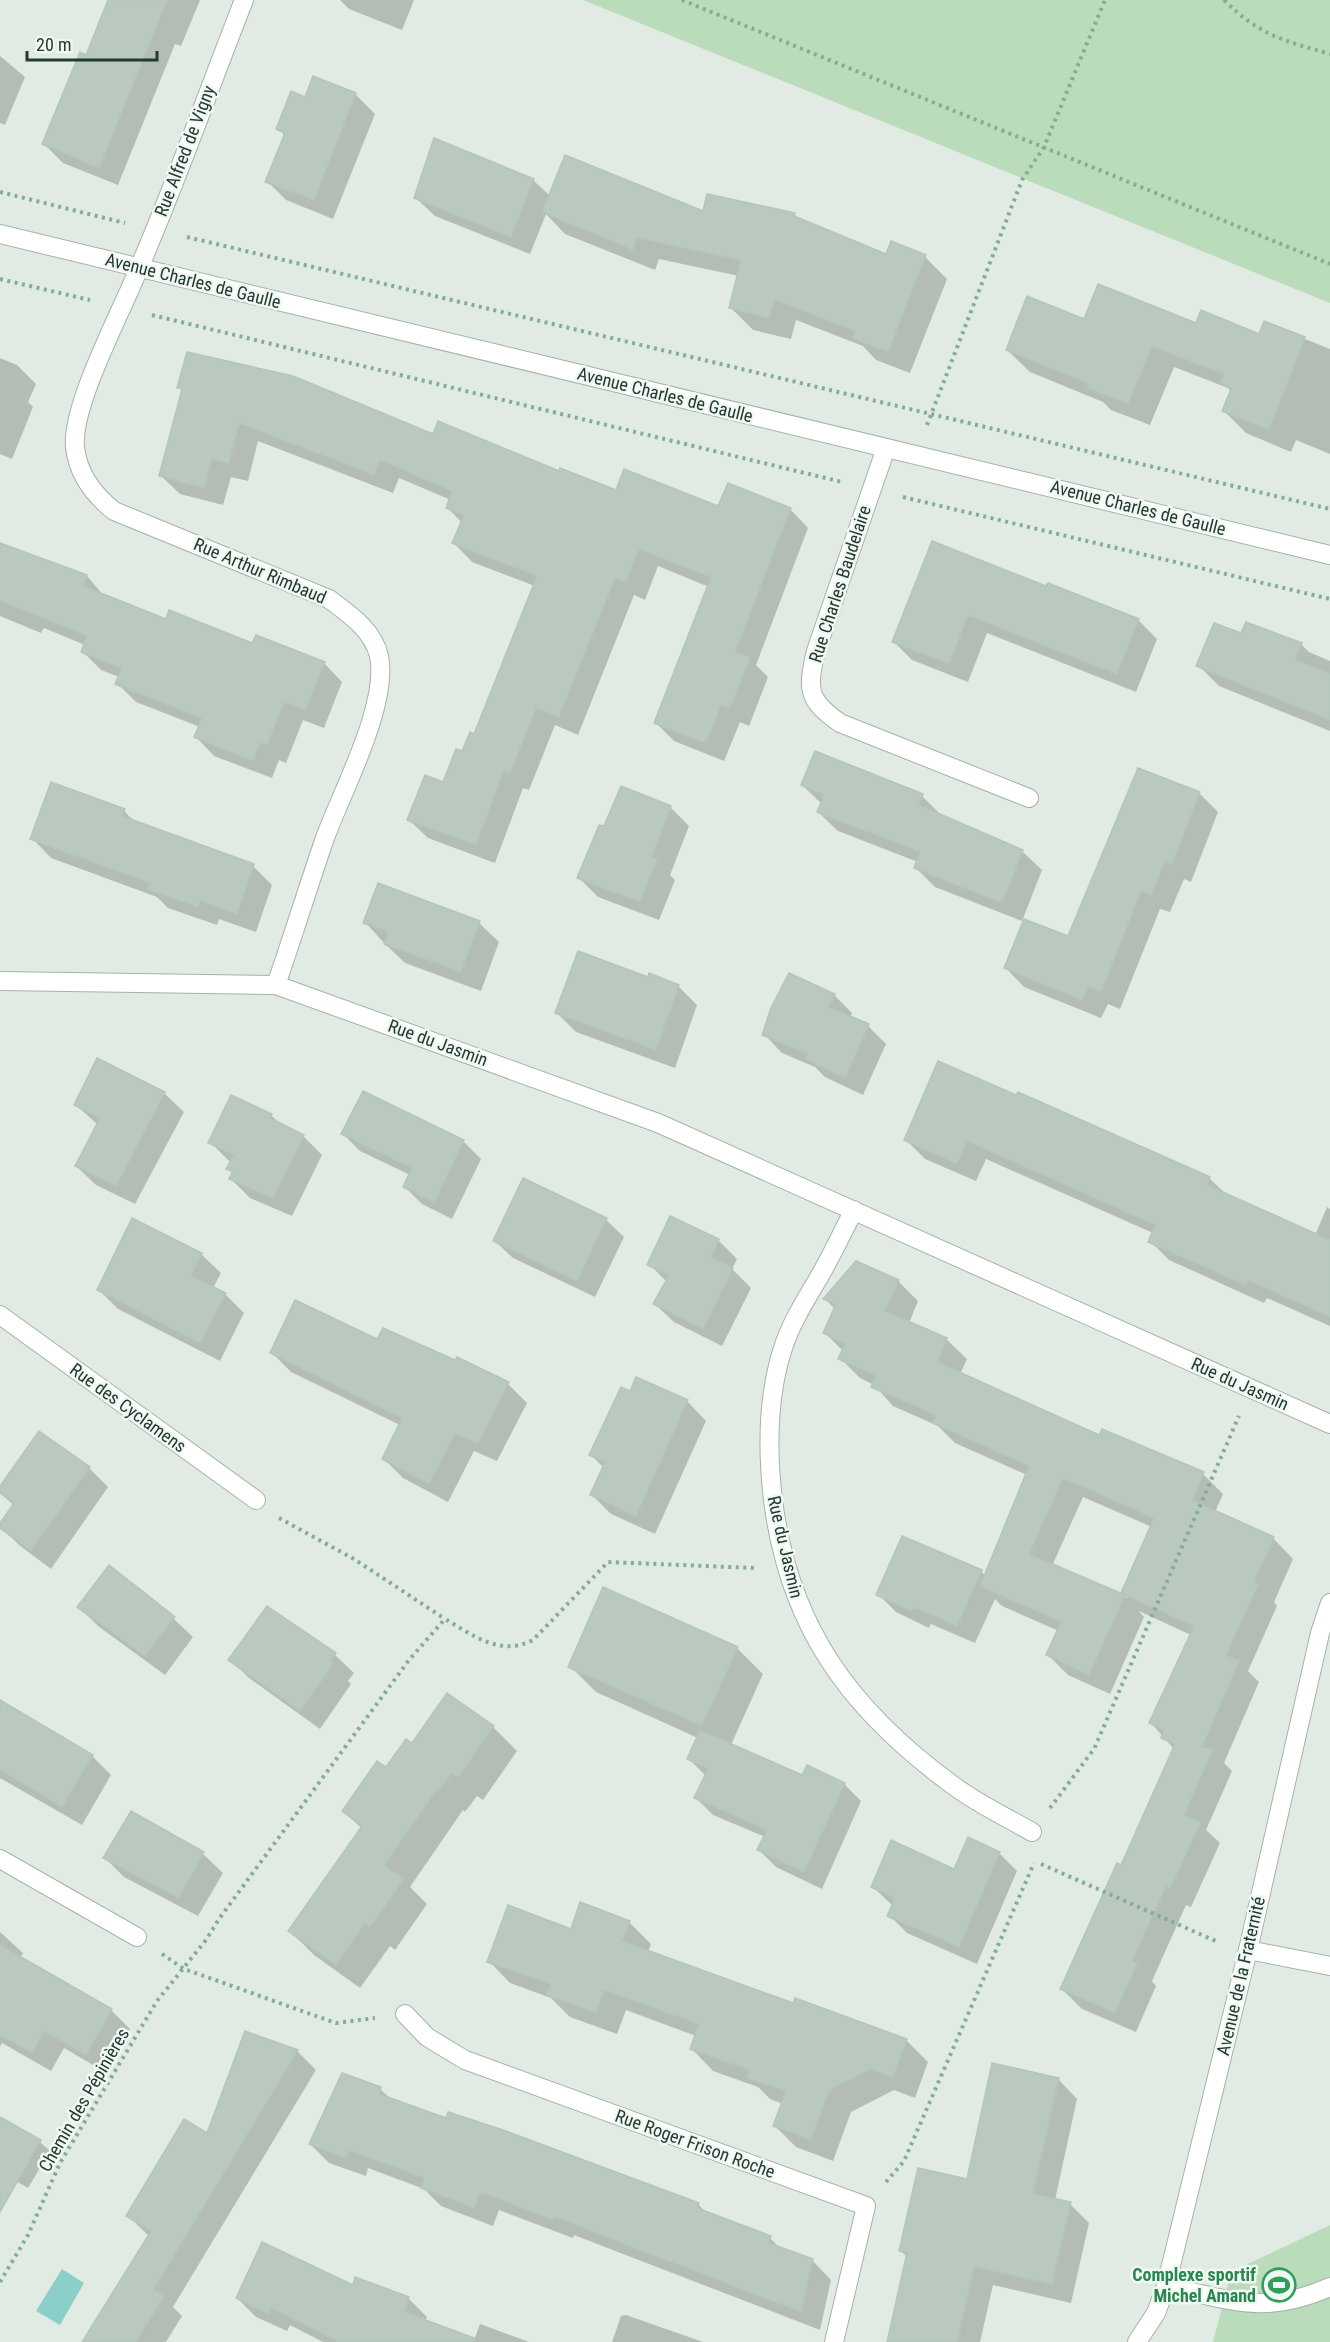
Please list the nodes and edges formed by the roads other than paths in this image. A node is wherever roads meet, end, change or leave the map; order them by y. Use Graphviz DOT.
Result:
graph roads {
  1 [pos="244,0"];
  2 [pos="0,234"];
  3 [pos="140,268"];
  4 [pos="886,448"];
  5 [pos="1330,555"];
  6 [pos="1029,798"];
  7 [pos="0,981"];
  8 [pos="276,985"];
  9 [pos="854,1210"];
  10 [pos="0,1315"];
  11 [pos="1330,1424"];
  12 [pos="256,1500"];
  13 [pos="1330,1603"];
  14 [pos="1032,1832"];
  15 [pos="0,1859"];
  16 [pos="137,1937"];
  17 [pos="1248,1950"];
  18 [pos="1330,1966"];
  19 [pos="405,2014"];
  20 [pos="1166,2286"];
  21 [pos="1330,2287"];
  22 [pos="834,2342"];
  23 [pos="1137,2342"];
  1 -- 3 [label="street, Rue Alfred de Vigny"];
  2 -- 3 [label="street, Avenue Charles de Gaulle"];
  3 -- 4 [label="street, Avenue Charles de Gaulle"];
  3 -- 8 [label="street, Rue Arthur Rimbaud"];
  4 -- 5 [label="street, Avenue Charles de Gaulle"];
  4 -- 6 [label="street, Rue Charles Baudelaire"];
  7 -- 8 [label="street, Rue du Jasmin"];
  8 -- 9 [label="street, Rue du Jasmin"];
  9 -- 11 [label="street, Rue du Jasmin"];
  9 -- 14 [label="street, Rue du Jasmin"];
  10 -- 12 [label="street, Rue des Cyclamens"];
  13 -- 17 [label="street, Avenue de la Fraternité"];
  15 -- 16 [label="street"];
  17 -- 18 [label="street"];
  17 -- 20 [label="street, Avenue de la Fraternité"];
  19 -- 22 [label="street, Rue Roger Frison Roche"];
  20 -- 21 [label="street"];
  20 -- 23 [label="street, Avenue de la Fraternité"];
}
